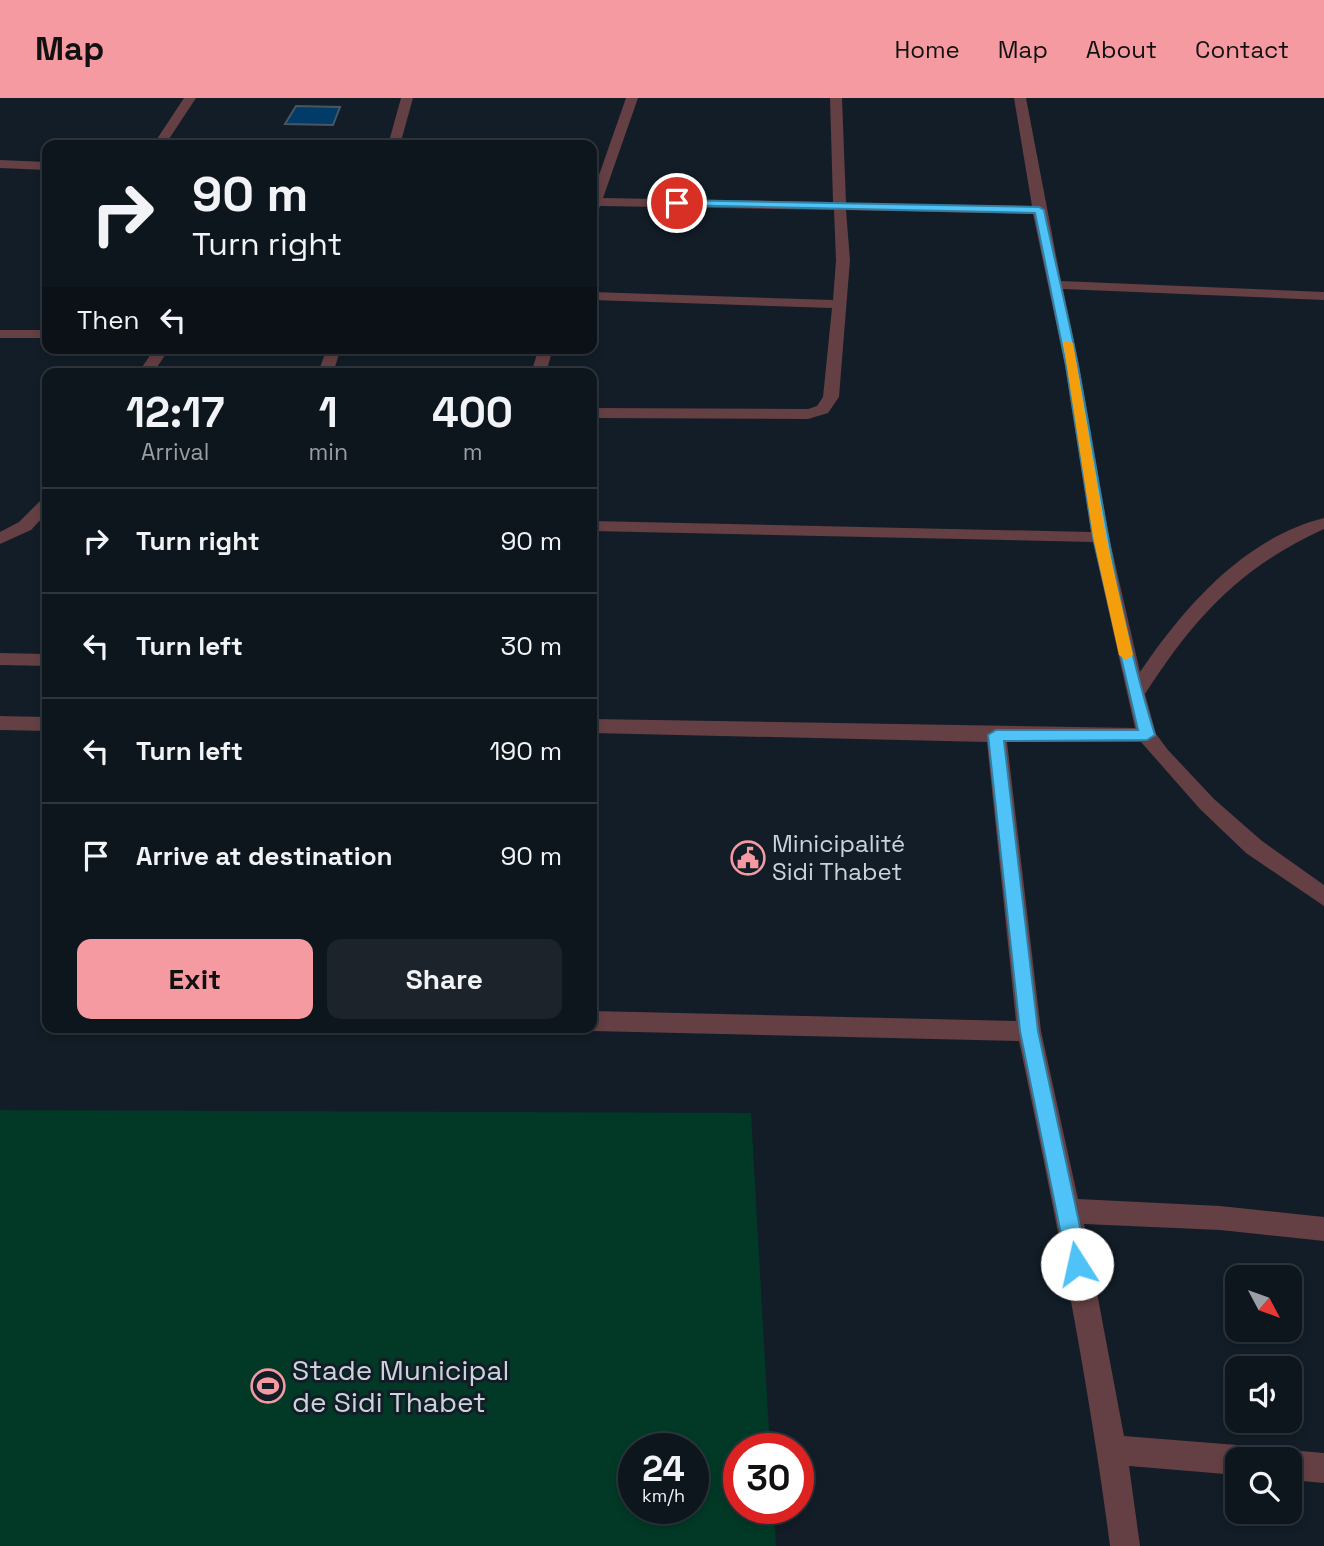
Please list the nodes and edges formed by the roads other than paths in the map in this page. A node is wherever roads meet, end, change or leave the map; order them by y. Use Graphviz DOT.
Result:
graph roads {
  1 [pos="190,98"];
  2 [pos="407,98"];
  3 [pos="632,98"];
  4 [pos="836,98"];
  5 [pos="1020,98"];
  6 [pos="162,140"];
  7 [pos="395,140"];
  8 [pos="0,164"];
  9 [pos="42,166"];
  10 [pos="597,194"];
  11 [pos="597,205"];
  12 [pos="841,205"];
  13 [pos="1039,210"];
  14 [pos="1055,285"];
  15 [pos="597,296"];
  16 [pos="1324,296"];
  17 [pos="838,303"];
  18 [pos="42,333"];
  19 [pos="0,334"];
  20 [pos="597,413"];
  21 [pos="42,508"];
  22 [pos="1324,523"];
  23 [pos="597,526"];
  24 [pos="1100,537"];
  25 [pos="0,540"];
  26 [pos="0,659"];
  27 [pos="42,660"];
  28 [pos="1135,694"];
  29 [pos="0,723"];
  30 [pos="42,724"];
  31 [pos="597,726"];
  32 [pos="996,735"];
  33 [pos="1147,735"];
  34 [pos="1324,897"];
  35 [pos="597,1021"];
  36 [pos="1029,1031"];
  37 [pos="1068,1211"];
  38 [pos="1324,1229"];
  39 [pos="1112,1450"];
  40 [pos="1225,1460"];
  41 [pos="1302,1466"];
  42 [pos="1324,1468"];
  43 [pos="1125,1546"];
  1 -- 6 [label="street"];
  2 -- 7 [label="street"];
  3 -- 10 [label="street"];
  4 -- 12 [label="street"];
  5 -- 13 [label="street"];
  8 -- 9 [label="street"];
  11 -- 12 [label="street"];
  12 -- 13 [label="street"];
  12 -- 17 [label="street"];
  13 -- 14 [label="street"];
  14 -- 16 [label="street"];
  14 -- 24 [label="street"];
  15 -- 17 [label="street"];
  17 -- 20 [label="street"];
  18 -- 19 [label="street"];
  21 -- 25 [label="street"];
  22 -- 28 [label="street"];
  23 -- 24 [label="street"];
  24 -- 28 [label="street"];
  26 -- 27 [label="street"];
  28 -- 33 [label="street"];
  29 -- 30 [label="street"];
  31 -- 32 [label="street"];
  32 -- 33 [label="street"];
  32 -- 36 [label="street"];
  33 -- 34 [label="street"];
  35 -- 36 [label="street"];
  36 -- 37 [label="street"];
  37 -- 38 [label="street"];
  37 -- 39 [label="street"];
  39 -- 40 [label="street"];
  39 -- 43 [label="street"];
  41 -- 42 [label="street"];
}
